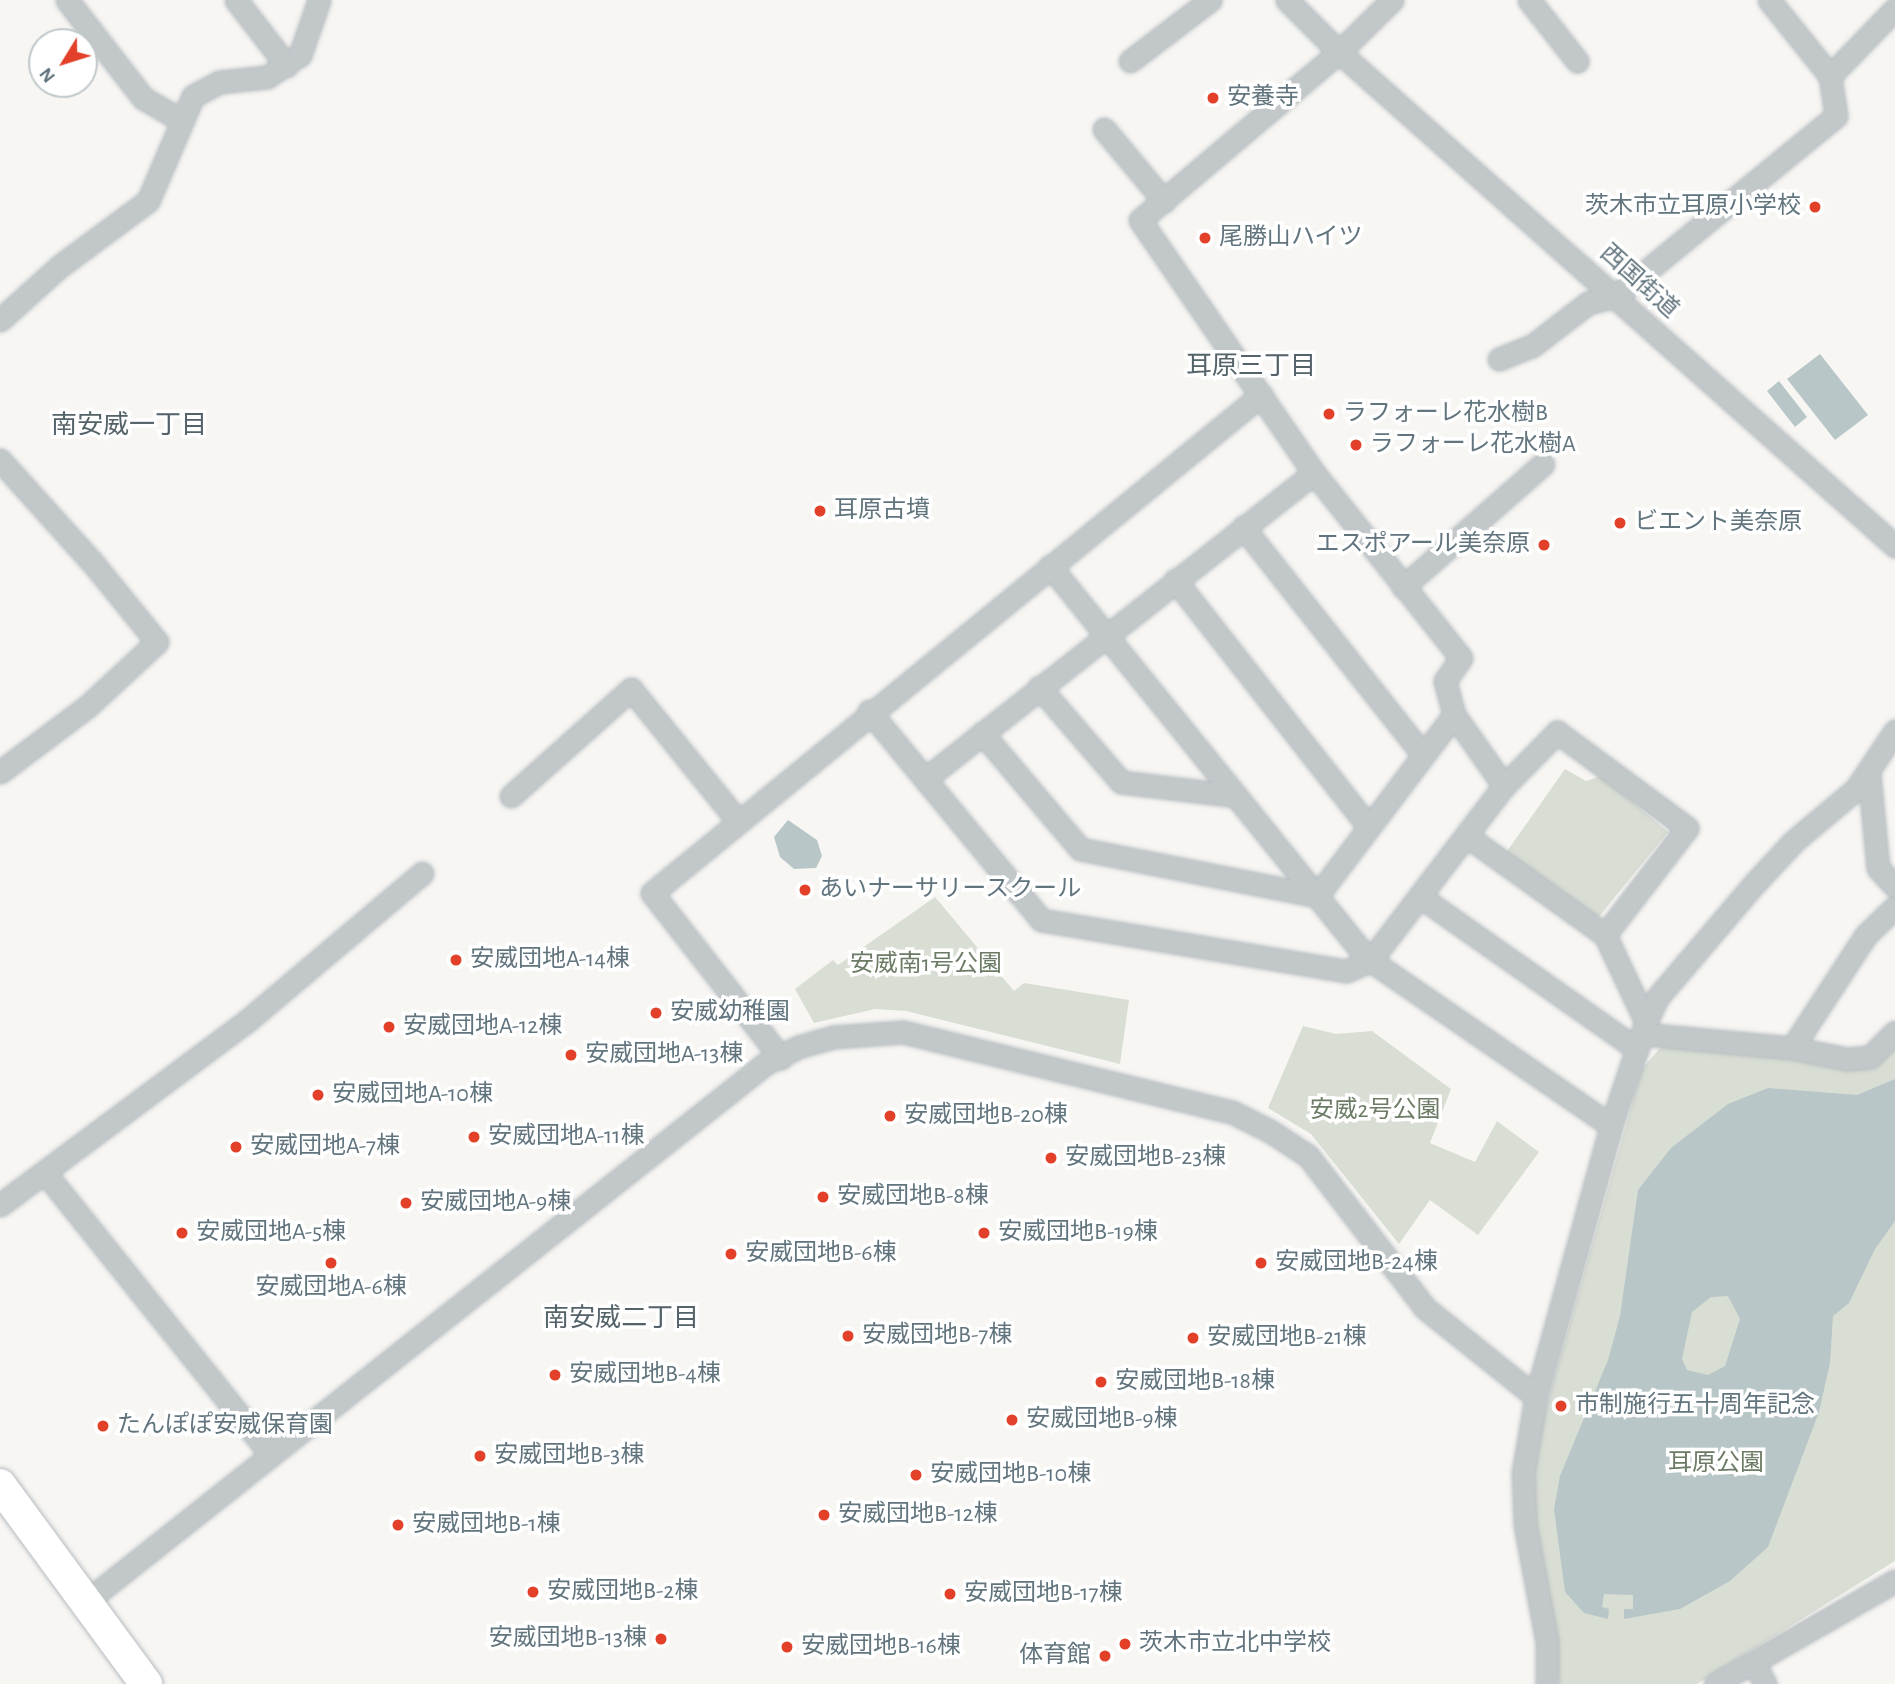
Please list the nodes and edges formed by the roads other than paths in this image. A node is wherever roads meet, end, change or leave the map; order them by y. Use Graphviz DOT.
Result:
graph roads {
  1 [pos="67,0"];
  2 [pos="236,0"];
  3 [pos="1210,0"];
  4 [pos="1287,0"];
  5 [pos="1392,0"];
  6 [pos="1529,0"];
  7 [pos="1769,0"];
  8 [pos="315,2"];
  9 [pos="1895,9"];
  10 [pos="1339,52"];
  11 [pos="1129,61"];
  12 [pos="1577,61"];
  13 [pos="287,66"];
  14 [pos="1830,76"];
  15 [pos="181,120"];
  16 [pos="1104,129"];
  17 [pos="1164,201"];
  18 [pos="1616,296"];
  19 [pos="0,320"];
  20 [pos="1499,359"];
  21 [pos="1261,395"];
  22 [pos="0,460"];
  23 [pos="1543,464"];
  24 [pos="1314,472"];
  25 [pos="1243,527"];
  26 [pos="1895,546"];
  27 [pos="1051,566"];
  28 [pos="1175,580"];
  29 [pos="1403,587"];
  30 [pos="1105,634"];
  31 [pos="1039,687"];
  32 [pos="869,711"];
  33 [pos="1454,715"];
  34 [pos="1895,731"];
  35 [pos="982,733"];
  36 [pos="1423,755"];
  37 [pos="0,772"];
  38 [pos="1869,773"];
  39 [pos="925,779"];
  40 [pos="1504,786"];
  41 [pos="511,796"];
  42 [pos="1236,796"];
  43 [pos="737,820"];
  44 [pos="1369,827"];
  45 [pos="1468,837"];
  46 [pos="422,873"];
  47 [pos="1895,886"];
  48 [pos="1317,896"];
  49 [pos="1422,898"];
  50 [pos="1895,906"];
  51 [pos="1605,935"];
  52 [pos="1370,961"];
  53 [pos="1895,1032"];
  54 [pos="1642,1035"];
  55 [pos="1792,1048"];
  56 [pos="781,1058"];
  57 [pos="1611,1126"];
  58 [pos="46,1174"];
  59 [pos="0,1205"];
  60 [pos="1536,1397"];
  61 [pos="271,1455"];
  62 [pos="0,1485"];
  63 [pos="1895,1581"];
  64 [pos="88,1600"];
  65 [pos="1754,1663"];
  66 [pos="146,1684"];
  67 [pos="1548,1684"];
  68 [pos="1715,1684"];
  69 [pos="1765,1684"];
  1 -- 15 [label="street"];
  2 -- 13 [label="street"];
  3 -- 11 [label="street"];
  4 -- 10 [label="street, 西国街道"];
  5 -- 10 [label="street"];
  6 -- 12 [label="street"];
  7 -- 14 [label="street"];
  8 -- 13 [label="street"];
  9 -- 14 [label="street"];
  10 -- 17 [label="street"];
  10 -- 18 [label="street, 西国街道"];
  13 -- 15 [label="street"];
  14 -- 18 [label="street"];
  15 -- 19 [label="street"];
  16 -- 17 [label="street"];
  17 -- 21 [label="street"];
  18 -- 20 [label="street"];
  18 -- 26 [label="street, 西国街道"];
  21 -- 24 [label="street"];
  21 -- 27 [label="street"];
  22 -- 37 [label="street"];
  23 -- 29 [label="street"];
  24 -- 25 [label="street"];
  24 -- 29 [label="street"];
  25 -- 28 [label="street"];
  25 -- 36 [label="street"];
  27 -- 30 [label="street"];
  27 -- 32 [label="street"];
  28 -- 30 [label="street"];
  28 -- 44 [label="street"];
  29 -- 33 [label="street"];
  30 -- 31 [label="street"];
  30 -- 42 [label="street"];
  31 -- 35 [label="street"];
  31 -- 42 [label="street"];
  32 -- 39 [label="street"];
  32 -- 43 [label="street"];
  33 -- 36 [label="street"];
  33 -- 40 [label="street"];
  34 -- 38 [label="street"];
  35 -- 39 [label="street"];
  35 -- 48 [label="street"];
  36 -- 44 [label="street"];
  38 -- 47 [label="street"];
  38 -- 54 [label="street"];
  39 -- 52 [label="street"];
  40 -- 45 [label="street"];
  40 -- 51 [label="street"];
  41 -- 43 [label="street"];
  42 -- 48 [label="street"];
  43 -- 56 [label="street"];
  44 -- 48 [label="street"];
  45 -- 49 [label="street"];
  45 -- 51 [label="street"];
  46 -- 58 [label="street"];
  48 -- 52 [label="street"];
  49 -- 52 [label="street"];
  49 -- 54 [label="street"];
  50 -- 55 [label="street"];
  51 -- 54 [label="street"];
  52 -- 57 [label="street"];
  53 -- 55 [label="street"];
  54 -- 55 [label="street"];
  54 -- 57 [label="street"];
  56 -- 60 [label="street"];
  56 -- 61 [label="street"];
  57 -- 60 [label="street"];
  58 -- 59 [label="street"];
  58 -- 61 [label="street"];
  60 -- 67 [label="street"];
  61 -- 64 [label="street"];
  62 -- 64 [label="street"];
  63 -- 65 [label="street"];
  64 -- 66 [label="street"];
  65 -- 68 [label="street"];
  65 -- 69 [label="street"];
}
